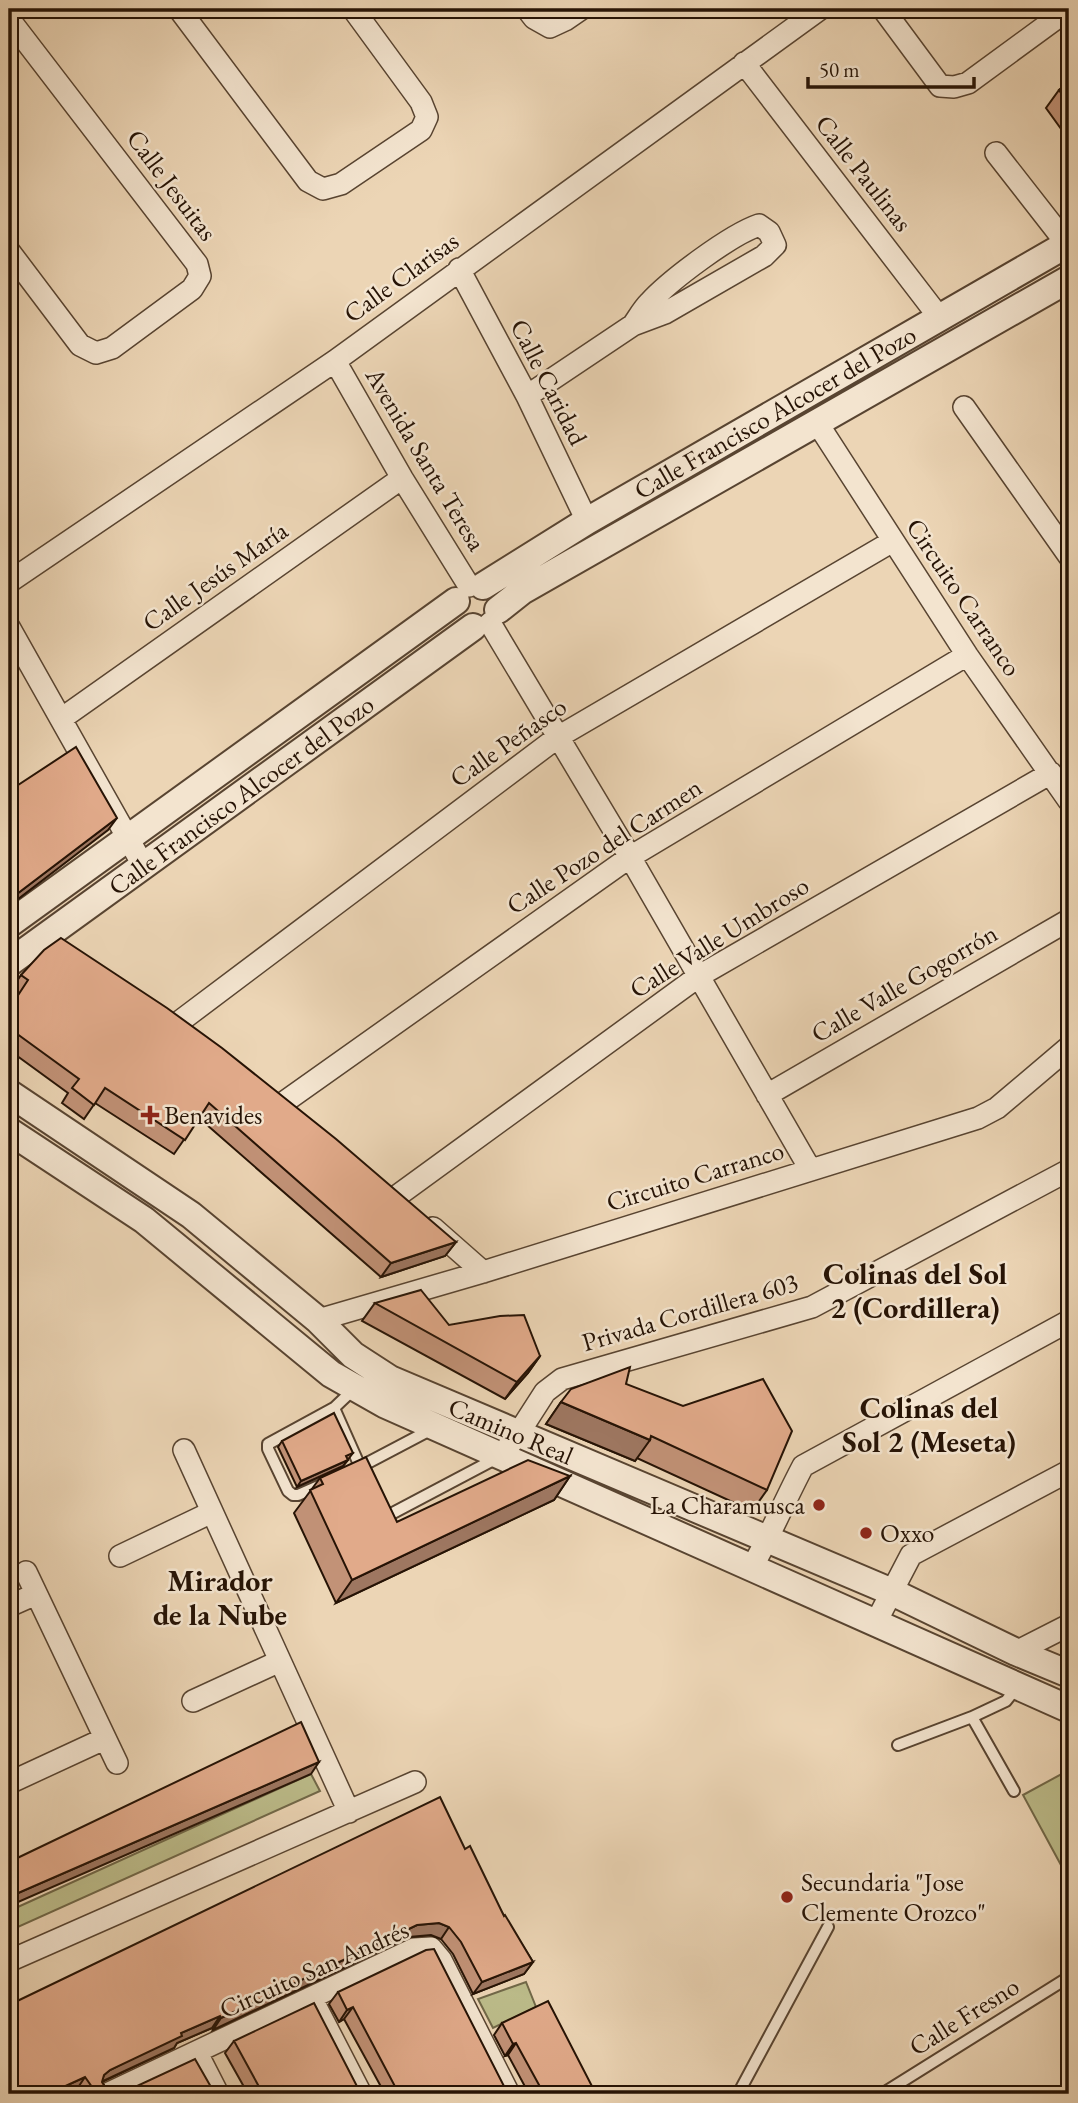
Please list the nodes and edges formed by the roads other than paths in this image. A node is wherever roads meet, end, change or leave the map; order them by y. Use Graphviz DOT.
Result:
graph roads {
  1 [pos="179,9"];
  2 [pos="353,9"];
  3 [pos="527,9"];
  4 [pos="581,9"];
  5 [pos="820,9"];
  6 [pos="883,9"];
  7 [pos="1069,9"];
  8 [pos="9,19"];
  9 [pos="744,63"];
  10 [pos="996,153"];
  11 [pos="1068,243"];
  12 [pos="9,251"];
  13 [pos="459,269"];
  14 [pos="1069,279"];
  15 [pos="939,317"];
  16 [pos="633,325"];
  17 [pos="335,361"];
  18 [pos="527,396"];
  19 [pos="964,407"];
  20 [pos="816,421"];
  21 [pos="402,478"];
  22 [pos="587,522"];
  23 [pos="893,541"];
  24 [pos="1069,556"];
  25 [pos="9,582"];
  26 [pos="469,591"];
  27 [pos="487,620"];
  28 [pos="9,627"];
  29 [pos="967,655"];
  30 [pos="61,719"];
  31 [pos="558,737"];
  32 [pos="1051,774"];
  33 [pos="1069,801"];
  34 [pos="128,839"];
  35 [pos="630,857"];
  36 [pos="143,865"];
  37 [pos="1069,920"];
  38 [pos="9,924"];
  39 [pos="47,934"];
  40 [pos="69,949"];
  41 [pos="9,963"];
  42 [pos="699,976"];
  43 [pos="157,1007"];
  44 [pos="178,1022"];
  45 [pos="200,1038"];
  46 [pos="1069,1047"];
  47 [pos="262,1087"];
  48 [pos="9,1093"];
  49 [pos="767,1095"];
  50 [pos="283,1103"];
  51 [pos="304,1120"];
  52 [pos="9,1131"];
  53 [pos="810,1170"];
  54 [pos="1069,1170"];
  55 [pos="376,1179"];
  56 [pos="397,1196"];
  57 [pos="483,1272"];
  58 [pos="318,1320"];
  59 [pos="1069,1321"];
  60 [pos="355,1388"];
  61 [pos="334,1408"];
  62 [pos="435,1428"];
  63 [pos="518,1434"];
  64 [pos="184,1450"];
  65 [pos="500,1457"];
  66 [pos="1069,1471"];
  67 [pos="362,1472"];
  68 [pos="348,1473"];
  69 [pos="335,1478"];
  70 [pos="375,1499"];
  71 [pos="212,1512"];
  72 [pos="767,1541"];
  73 [pos="120,1556"];
  74 [pos="751,1569"];
  75 [pos="26,1572"];
  76 [pos="892,1592"];
  77 [pos="36,1594"];
  78 [pos="9,1606"];
  79 [pos="875,1624"];
  80 [pos="1069,1625"];
  81 [pos="1016,1652"];
  82 [pos="280,1661"];
  83 [pos="1069,1674"];
  84 [pos="1017,1687"];
  85 [pos="193,1701"];
  86 [pos="1069,1709"];
  87 [pos="972,1717"];
  88 [pos="104,1739"];
  89 [pos="898,1745"];
  90 [pos="117,1763"];
  91 [pos="415,1782"];
  92 [pos="9,1783"];
  93 [pos="1014,1791"];
  94 [pos="349,1812"];
  95 [pos="828,1927"];
  96 [pos="9,1961"];
  97 [pos="1069,1977"];
  98 [pos="312,1999"];
  99 [pos="197,2053"];
  100 [pos="107,2094"];
  101 [pos="218,2094"];
  102 [pos="361,2094"];
  103 [pos="509,2094"];
  104 [pos="738,2094"];
  105 [pos="882,2094"];
  1 -- 2 [label="street"];
  3 -- 4 [label="street"];
  5 -- 9 [label="street, Calle Clarisas"];
  6 -- 7 [label="street"];
  8 -- 12 [label="street, Calle Jesuitas"];
  9 -- 13 [label="street, Calle Clarisas"];
  9 -- 15 [label="street, Calle Paulinas"];
  10 -- 11 [label="street"];
  11 -- 15 [label="street, Calle Francisco Alcocer del Pozo"];
  13 -- 17 [label="street, Calle Clarisas"];
  13 -- 18 [label="street, Calle Caridad"];
  14 -- 20 [label="street, Calle Francisco Alcocer del Pozo"];
  15 -- 22 [label="street, Calle Francisco Alcocer del Pozo"];
  16 -- 16 [label="street"];
  16 -- 18 [label="street"];
  17 -- 21 [label="street, Avenida Santa Teresa"];
  17 -- 25 [label="street, Calle Clarisas"];
  18 -- 22 [label="street, Calle Caridad"];
  19 -- 24 [label="street"];
  20 -- 23 [label="street, Circuito Carranco"];
  20 -- 27 [label="street, Calle Francisco Alcocer del Pozo"];
  21 -- 26 [label="street, Avenida Santa Teresa"];
  21 -- 30 [label="street, Calle Jesús María"];
  22 -- 26 [label="street, Calle Francisco Alcocer del Pozo"];
  23 -- 29 [label="street, Circuito Carranco"];
  23 -- 31 [label="street, Calle Peñasco"];
  26 -- 27 [label="street"];
  26 -- 27 [label="street"];
  26 -- 34 [label="street, Calle Francisco Alcocer del Pozo"];
  27 -- 31 [label="street"];
  27 -- 36 [label="street, Calle Francisco Alcocer del Pozo"];
  28 -- 30 [label="street"];
  29 -- 32 [label="street, Circuito Carranco"];
  29 -- 35 [label="street, Calle Pozo del Carmen"];
  30 -- 34 [label="street"];
  31 -- 35 [label="street"];
  31 -- 44 [label="street, Calle Peñasco"];
  32 -- 33 [label="street, Circuito Carranco"];
  32 -- 42 [label="street, Calle Valle Umbroso"];
  34 -- 36 [label="street"];
  34 -- 38 [label="street, Calle Francisco Alcocer del Pozo"];
  35 -- 42 [label="street"];
  35 -- 50 [label="street, Calle Pozo del Carmen"];
  36 -- 39 [label="street, Calle Francisco Alcocer del Pozo"];
  37 -- 49 [label="street, Calle Valle Gogorrón"];
  39 -- 40 [label="street"];
  39 -- 41 [label="street, Calle Francisco Alcocer del Pozo"];
  42 -- 49 [label="street"];
  42 -- 56 [label="street, Calle Valle Umbroso"];
  43 -- 44 [label="street"];
  44 -- 45 [label="street"];
  46 -- 53 [label="street, Circuito Carranco"];
  47 -- 50 [label="street"];
  48 -- 58 [label="street, Camino Real"];
  49 -- 53 [label="street"];
  50 -- 51 [label="street"];
  52 -- 60 [label="street, Camino Real"];
  53 -- 57 [label="street, Circuito Carranco"];
  54 -- 63 [label="street, Privada Cordillera 603"];
  55 -- 56 [label="street"];
  56 -- 57 [label="street"];
  57 -- 58 [label="street, Circuito Carranco"];
  58 -- 63 [label="street, Camino Real"];
  59 -- 72 [label="street"];
  60 -- 61 [label="lane"];
  60 -- 62 [label="street, Camino Real"];
  61 -- 67 [label="lane"];
  61 -- 69 [label="lane"];
  62 -- 65 [label="street, Camino Real"];
  62 -- 67 [label="lane"];
  63 -- 65 [label="street, Privada Cordillera 603"];
  63 -- 72 [label="street, Camino Real"];
  64 -- 71 [label="street"];
  65 -- 70 [label="lane"];
  65 -- 74 [label="street, Camino Real"];
  66 -- 76 [label="street"];
  67 -- 68 [label="lane"];
  71 -- 73 [label="street"];
  71 -- 82 [label="street"];
  72 -- 74 [label="street"];
  72 -- 76 [label="street, Camino Real"];
  74 -- 79 [label="street, Camino Real"];
  75 -- 77 [label="street"];
  76 -- 79 [label="street"];
  76 -- 81 [label="street, Camino Real"];
  77 -- 78 [label="street"];
  77 -- 88 [label="street"];
  79 -- 84 [label="street, Camino Real"];
  80 -- 81 [label="street"];
  81 -- 83 [label="street, Camino Real"];
  82 -- 85 [label="street"];
  82 -- 94 [label="street"];
  84 -- 86 [label="street, Camino Real"];
  84 -- 87 [label="lane"];
  87 -- 89 [label="lane"];
  87 -- 93 [label="lane"];
  88 -- 90 [label="street"];
  88 -- 92 [label="street"];
  91 -- 94 [label="street"];
  94 -- 96 [label="street"];
  95 -- 104 [label="lane"];
  97 -- 105 [label="lane, Calle Fresno"];
  98 -- 99 [label="street, Circuito San Andrés"];
  98 -- 102 [label="street"];
  98 -- 103 [label="street, Circuito San Andrés"];
  99 -- 100 [label="street, Circuito San Andrés"];
  99 -- 101 [label="street"];
}
